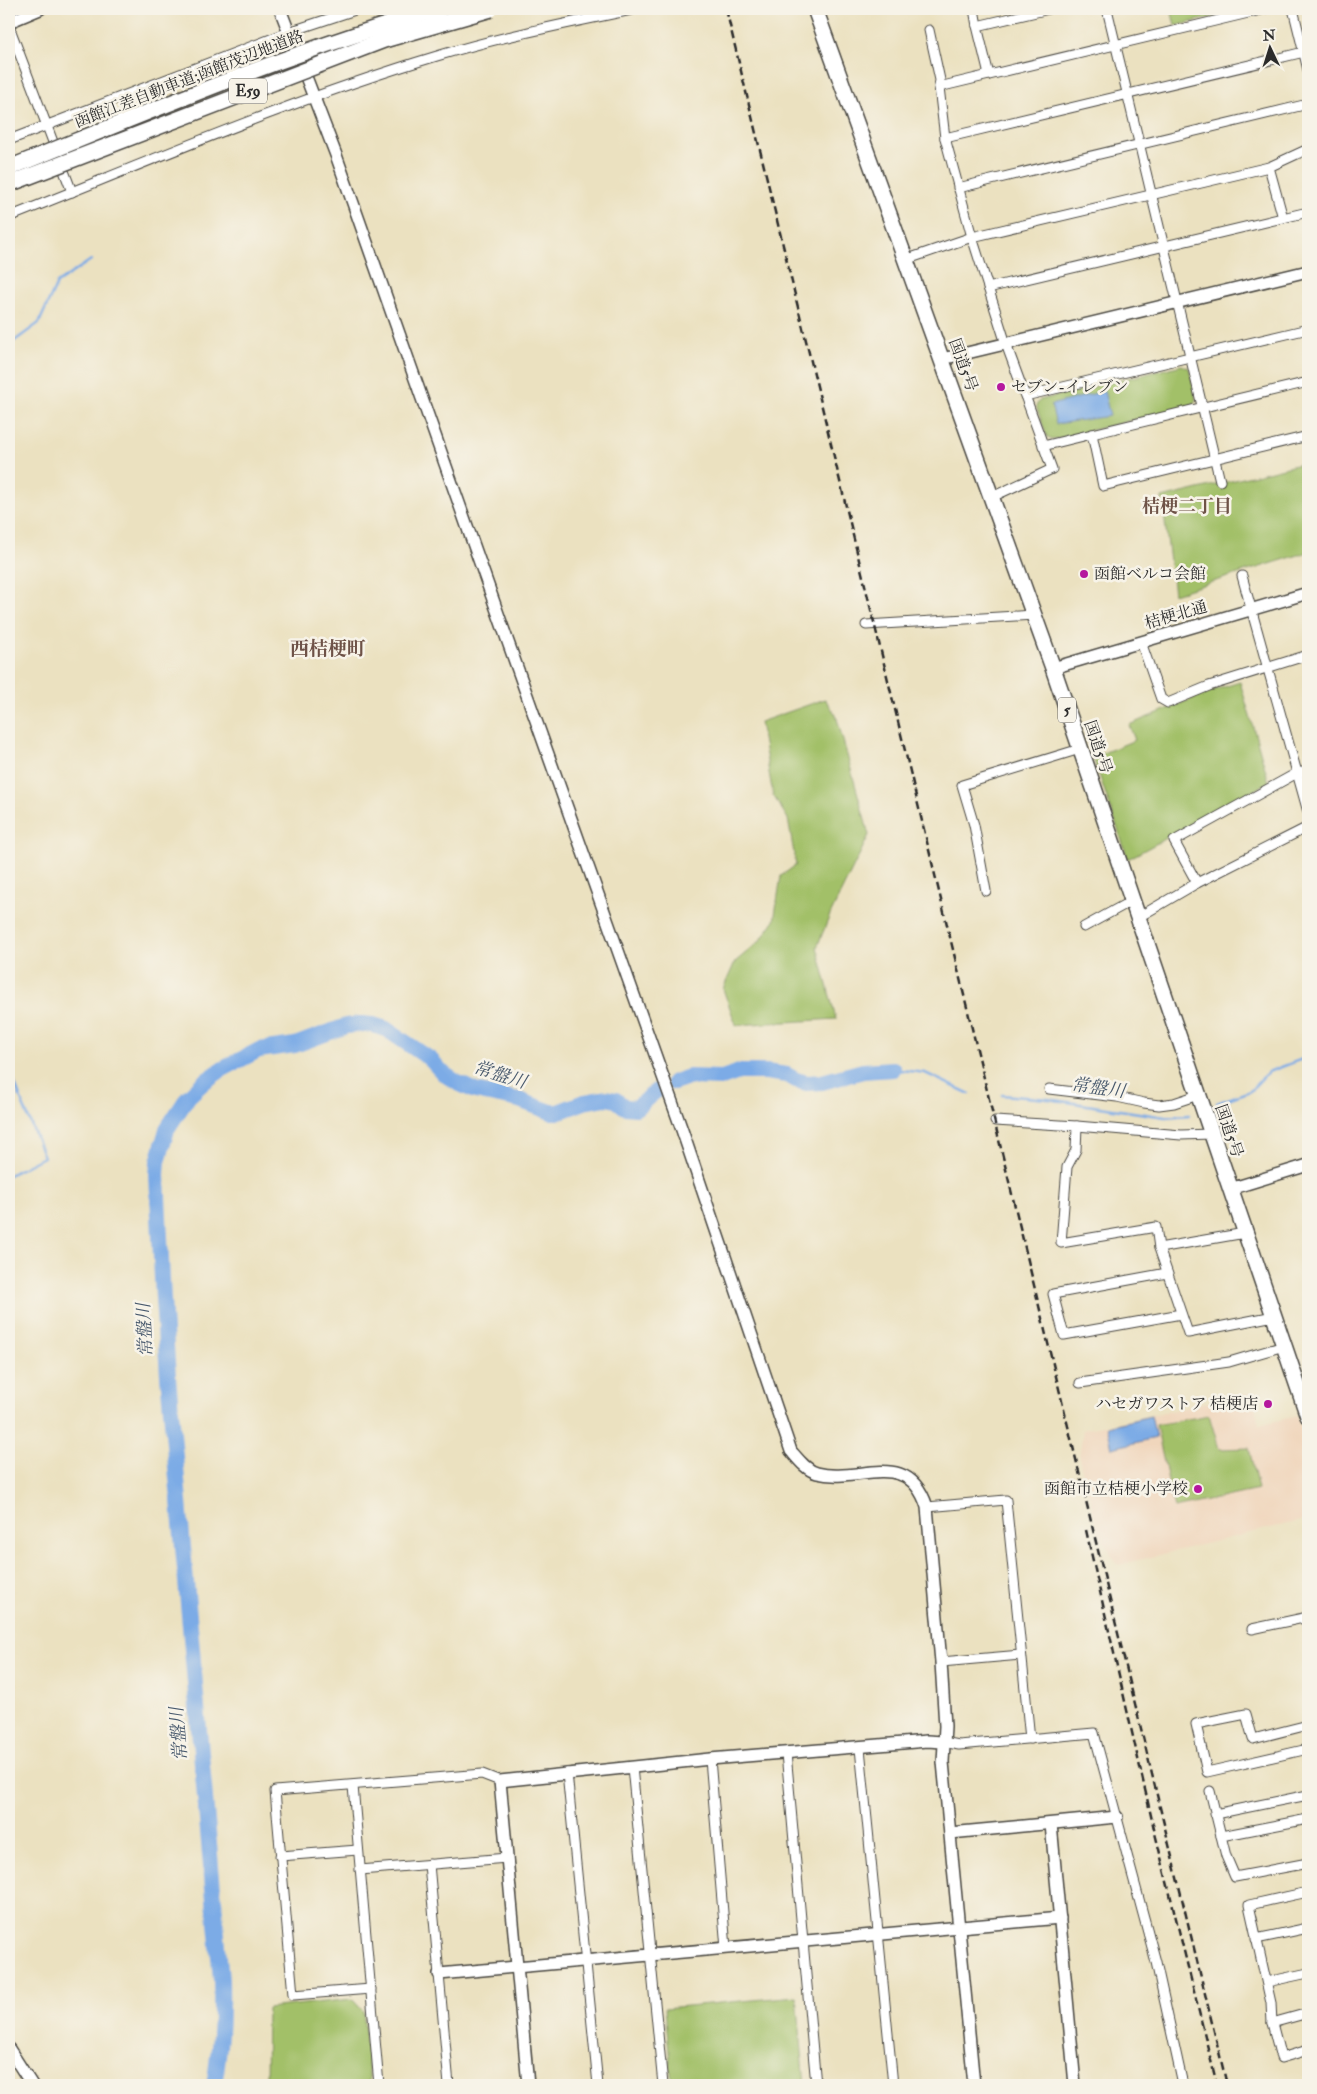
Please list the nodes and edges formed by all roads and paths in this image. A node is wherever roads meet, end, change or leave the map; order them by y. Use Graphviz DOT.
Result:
graph roads {
  1 [pos="40,9"];
  2 [pos="280,9"];
  3 [pos="358,9"];
  4 [pos="440,9"];
  5 [pos="492,9"];
  6 [pos="636,9"];
  7 [pos="815,9"];
  8 [pos="974,9"];
  9 [pos="1049,9"];
  10 [pos="1107,9"];
  11 [pos="1265,9"];
  12 [pos="1293,9"];
  13 [pos="9,22"];
  14 [pos="9,26"];
  15 [pos="977,26"];
  16 [pos="929,30"];
  17 [pos="289,32"];
  18 [pos="1115,44"];
  19 [pos="1304,52"];
  20 [pos="1308,70"];
  21 [pos="989,75"];
  22 [pos="939,87"];
  23 [pos="1127,95"];
  24 [pos="314,97"];
  25 [pos="1308,104"];
  26 [pos="47,124"];
  27 [pos="945,138"];
  28 [pos="9,140"];
  29 [pos="1139,143"];
  30 [pos="1308,149"];
  31 [pos="1269,167"];
  32 [pos="9,168"];
  33 [pos="9,184"];
  34 [pos="958,188"];
  35 [pos="72,192"];
  36 [pos="1152,195"];
  37 [pos="1308,212"];
  38 [pos="9,217"];
  39 [pos="1283,218"];
  40 [pos="972,237"];
  41 [pos="1164,246"];
  42 [pos="906,260"];
  43 [pos="1308,271"];
  44 [pos="988,288"];
  45 [pos="1178,302"];
  46 [pos="1308,329"];
  47 [pos="1006,344"];
  48 [pos="1191,357"];
  49 [pos="942,359"];
  50 [pos="1308,382"];
  51 [pos="1026,396"];
  52 [pos="1203,408"];
  53 [pos="1092,434"];
  54 [pos="1308,436"];
  55 [pos="1044,446"];
  56 [pos="1215,458"];
  57 [pos="1220,481"];
  58 [pos="992,497"];
  59 [pos="1242,576"];
  60 [pos="1308,593"];
  61 [pos="1251,610"];
  62 [pos="1034,615"];
  63 [pos="866,625"];
  64 [pos="1141,642"];
  65 [pos="1308,655"];
  66 [pos="1268,667"];
  67 [pos="1053,668"];
  68 [pos="1080,749"];
  69 [pos="1308,771"];
  70 [pos="1297,773"];
  71 [pos="1308,812"];
  72 [pos="1308,827"];
  73 [pos="1197,883"];
  74 [pos="986,891"];
  75 [pos="1132,903"];
  76 [pos="1137,918"];
  77 [pos="1084,928"];
  78 [pos="1049,1089"];
  79 [pos="1198,1095"];
  80 [pos="995,1121"];
  81 [pos="1077,1126"];
  82 [pos="1211,1134"];
  83 [pos="1308,1165"];
  84 [pos="1230,1189"];
  85 [pos="1245,1233"];
  86 [pos="1159,1248"];
  87 [pos="1167,1273"];
  88 [pos="1181,1314"];
  89 [pos="1274,1316"];
  90 [pos="1284,1346"];
  91 [pos="1080,1384"];
  92 [pos="1304,1391"];
  93 [pos="1308,1416"];
  94 [pos="927,1507"];
  95 [pos="1308,1617"];
  96 [pos="1252,1629"];
  97 [pos="1021,1655"];
  98 [pos="941,1662"];
  99 [pos="1308,1725"];
  100 [pos="1030,1739"];
  101 [pos="943,1742"];
  102 [pos="860,1748"];
  103 [pos="1308,1749"];
  104 [pos="786,1753"];
  105 [pos="710,1760"];
  106 [pos="632,1767"];
  107 [pos="567,1774"];
  108 [pos="500,1781"];
  109 [pos="353,1786"];
  110 [pos="1210,1791"];
  111 [pos="1308,1795"];
  112 [pos="1215,1814"];
  113 [pos="1117,1817"];
  114 [pos="1308,1819"];
  115 [pos="1051,1824"];
  116 [pos="950,1833"];
  117 [pos="1221,1836"];
  118 [pos="358,1850"];
  119 [pos="280,1856"];
  120 [pos="507,1858"];
  121 [pos="1308,1863"];
  122 [pos="429,1864"];
  123 [pos="360,1870"];
  124 [pos="1308,1892"];
  125 [pos="1060,1918"];
  126 [pos="959,1928"];
  127 [pos="1308,1928"];
  128 [pos="879,1935"];
  129 [pos="1256,1939"];
  130 [pos="802,1942"];
  131 [pos="726,1948"];
  132 [pos="651,1955"];
  133 [pos="587,1961"];
  134 [pos="517,1967"];
  135 [pos="1308,1973"];
  136 [pos="439,1974"];
  137 [pos="1266,1982"];
  138 [pos="371,1989"];
  139 [pos="1308,2012"];
  140 [pos="1272,2023"];
  141 [pos="9,2049"];
  142 [pos="1308,2050"];
  143 [pos="32,2085"];
  144 [pos="379,2085"];
  145 [pos="449,2085"];
  146 [pos="528,2085"];
  147 [pos="598,2085"];
  148 [pos="663,2085"];
  149 [pos="816,2085"];
  150 [pos="892,2085"];
  151 [pos="974,2085"];
  152 [pos="1075,2085"];
  153 [pos="1183,2085"];
  1 -- 13 [label="street"];
  2 -- 17 [label="street"];
  3 -- 17 [label="street"];
  4 -- 32 [label="highway, 函館江差自動車道;函館茂辺地道路 / E59, bridge"];
  5 -- 33 [label="highway, 函館江差自動車道;函館茂辺地道路 / E59, bridge"];
  6 -- 24 [label="street"];
  7 -- 42 [label="highway, 国道5号 / 5"];
  8 -- 15 [label="street"];
  9 -- 15 [label="street"];
  10 -- 18 [label="street"];
  11 -- 18 [label="street"];
  12 -- 19 [label="street"];
  14 -- 26 [label="street"];
  15 -- 21 [label="street"];
  16 -- 22 [label="street"];
  17 -- 24 [label="street"];
  17 -- 26 [label="street"];
  18 -- 21 [label="street"];
  18 -- 23 [label="street"];
  19 -- 20 [label="street"];
  19 -- 23 [label="street"];
  21 -- 22 [label="street"];
  22 -- 27 [label="street"];
  23 -- 27 [label="street"];
  23 -- 29 [label="street"];
  24 -- 35 [label="street"];
  24 -- 94 [label="street"];
  25 -- 29 [label="street"];
  26 -- 28 [label="street"];
  26 -- 35 [label="street"];
  27 -- 34 [label="street"];
  29 -- 34 [label="street"];
  29 -- 36 [label="street"];
  30 -- 31 [label="street"];
  31 -- 36 [label="street"];
  31 -- 39 [label="street"];
  34 -- 40 [label="street"];
  35 -- 38 [label="street"];
  36 -- 40 [label="street"];
  36 -- 41 [label="street"];
  37 -- 39 [label="street"];
  39 -- 41 [label="street"];
  40 -- 42 [label="street"];
  40 -- 44 [label="street"];
  41 -- 44 [label="street"];
  41 -- 45 [label="street"];
  42 -- 49 [label="highway, 国道5号 / 5"];
  43 -- 45 [label="street"];
  44 -- 47 [label="street"];
  45 -- 47 [label="street"];
  45 -- 48 [label="street"];
  46 -- 48 [label="street"];
  47 -- 49 [label="street"];
  47 -- 51 [label="street"];
  48 -- 51 [label="street"];
  48 -- 52 [label="street"];
  49 -- 58 [label="highway, 国道5号 / 5"];
  50 -- 52 [label="street"];
  51 -- 55 [label="street"];
  52 -- 53 [label="street"];
  52 -- 56 [label="street"];
  53 -- 55 [label="street"];
  53 -- 56 [label="street"];
  54 -- 56 [label="street"];
  55 -- 58 [label="street"];
  56 -- 57 [label="street"];
  58 -- 62 [label="highway, 国道5号 / 5"];
  59 -- 61 [label="street"];
  60 -- 61 [label="street, 桔梗北通"];
  61 -- 64 [label="street, 桔梗北通"];
  61 -- 66 [label="street"];
  62 -- 63 [label="street"];
  62 -- 67 [label="highway, 国道5号 / 5"];
  64 -- 66 [label="street"];
  64 -- 67 [label="street, 桔梗北通"];
  65 -- 66 [label="street"];
  66 -- 70 [label="street"];
  67 -- 68 [label="highway, 国道5号 / 5"];
  68 -- 74 [label="street"];
  68 -- 75 [label="highway, 国道5号 / 5"];
  69 -- 70 [label="street"];
  70 -- 71 [label="street"];
  70 -- 73 [label="street"];
  72 -- 73 [label="street"];
  73 -- 76 [label="street"];
  75 -- 76 [label="highway, 国道5号 / 5"];
  75 -- 77 [label="street"];
  76 -- 79 [label="highway, 国道5号 / 5"];
  78 -- 79 [label="street"];
  79 -- 82 [label="highway, 国道5号 / 5"];
  80 -- 81 [label="street"];
  81 -- 82 [label="street"];
  81 -- 86 [label="street"];
  82 -- 84 [label="highway, 国道5号 / 5"];
  83 -- 84 [label="street"];
  84 -- 85 [label="highway, 国道5号 / 5"];
  85 -- 86 [label="street"];
  85 -- 89 [label="highway, 国道5号 / 5"];
  86 -- 87 [label="street"];
  87 -- 88 [label="street"];
  87 -- 88 [label="street"];
  88 -- 89 [label="street"];
  89 -- 90 [label="highway, 国道5号 / 5"];
  90 -- 91 [label="street"];
  90 -- 92 [label="highway, 国道5号 / 5"];
  92 -- 93 [label="highway, 国道5号 / 5"];
  94 -- 97 [label="street"];
  94 -- 98 [label="street"];
  95 -- 96 [label="street"];
  97 -- 98 [label="street"];
  97 -- 100 [label="street"];
  98 -- 101 [label="street"];
  99 -- 103 [label="street"];
  100 -- 101 [label="street"];
  100 -- 113 [label="street"];
  101 -- 102 [label="street"];
  101 -- 116 [label="street"];
  102 -- 104 [label="street"];
  102 -- 128 [label="street"];
  104 -- 105 [label="street"];
  104 -- 130 [label="street"];
  105 -- 106 [label="street"];
  105 -- 131 [label="street"];
  106 -- 107 [label="street"];
  106 -- 132 [label="street"];
  107 -- 108 [label="street"];
  107 -- 133 [label="street"];
  108 -- 109 [label="street"];
  108 -- 120 [label="street"];
  109 -- 118 [label="street"];
  109 -- 119 [label="street"];
  110 -- 112 [label="street"];
  111 -- 112 [label="street"];
  112 -- 117 [label="street"];
  113 -- 115 [label="street"];
  113 -- 153 [label="street"];
  114 -- 117 [label="street"];
  115 -- 116 [label="street"];
  115 -- 125 [label="street"];
  116 -- 126 [label="street"];
  117 -- 121 [label="street"];
  118 -- 119 [label="street"];
  118 -- 123 [label="street"];
  119 -- 138 [label="street"];
  120 -- 122 [label="street"];
  120 -- 134 [label="street"];
  122 -- 123 [label="street"];
  122 -- 136 [label="street"];
  123 -- 138 [label="street"];
  124 -- 129 [label="street"];
  125 -- 126 [label="street"];
  125 -- 152 [label="street"];
  126 -- 128 [label="street"];
  126 -- 151 [label="street"];
  127 -- 129 [label="street"];
  128 -- 130 [label="street"];
  128 -- 150 [label="street"];
  129 -- 137 [label="street"];
  130 -- 131 [label="street"];
  130 -- 149 [label="street"];
  131 -- 132 [label="street"];
  132 -- 133 [label="street"];
  132 -- 148 [label="street"];
  133 -- 134 [label="street"];
  133 -- 147 [label="street"];
  134 -- 136 [label="street"];
  134 -- 146 [label="street"];
  135 -- 137 [label="street"];
  136 -- 145 [label="street"];
  137 -- 140 [label="street"];
  138 -- 144 [label="street"];
  139 -- 140 [label="street"];
  140 -- 142 [label="street"];
  141 -- 143 [label="street"];
}
